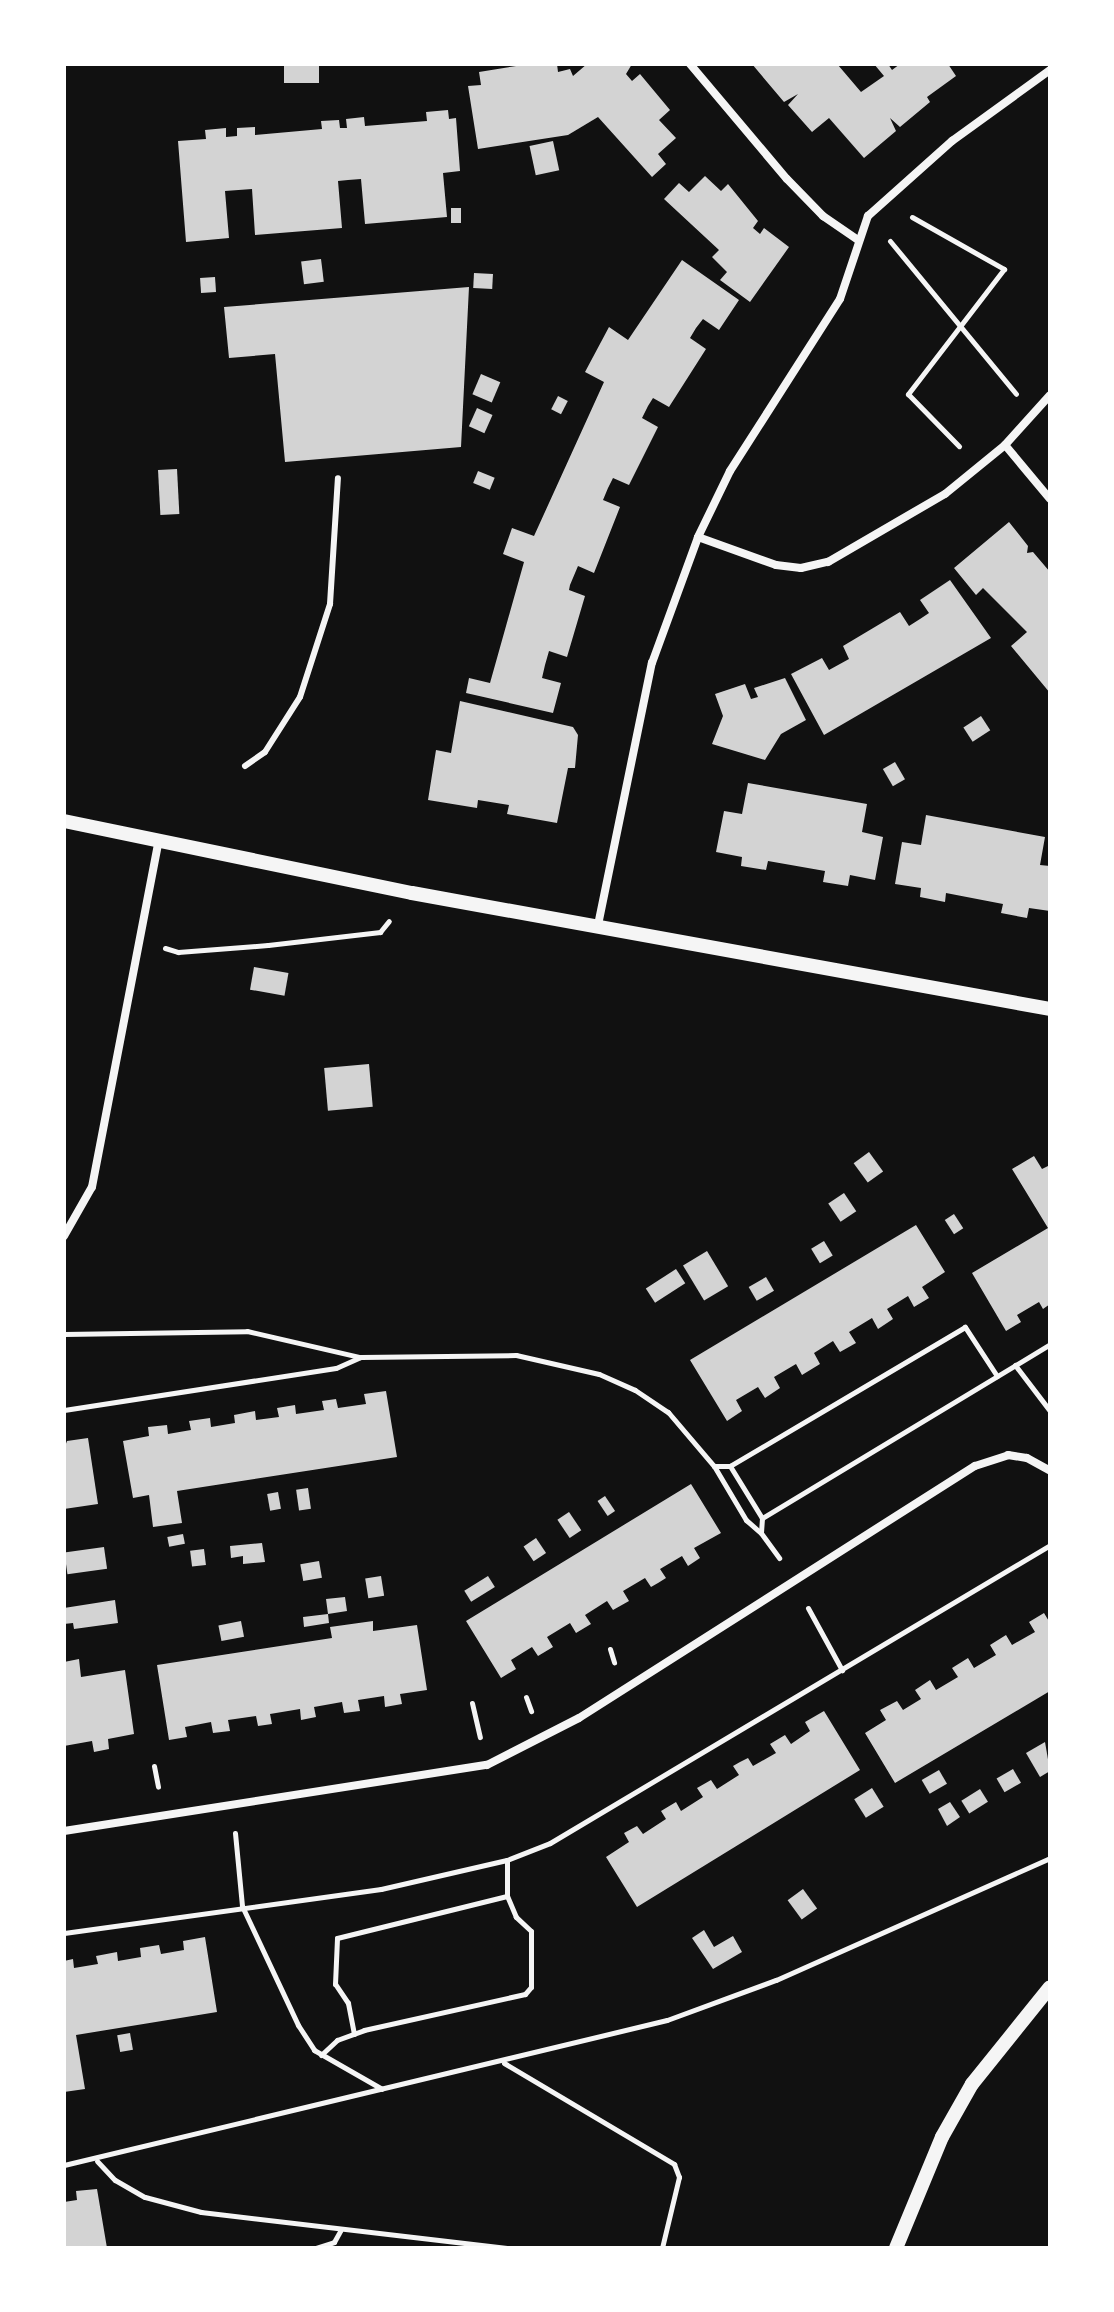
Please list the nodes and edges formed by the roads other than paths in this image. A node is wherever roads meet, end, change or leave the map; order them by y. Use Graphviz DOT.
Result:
graph roads {
  1 [pos="690,64"];
  2 [pos="1050,70"];
  3 [pos="858,240"];
  4 [pos="1050,395"];
  5 [pos="1005,445"];
  6 [pos="338,478"];
  7 [pos="1050,499"];
  8 [pos="698,537"];
  9 [pos="245,766"];
  10 [pos="64,821"];
  11 [pos="159,840"];
  12 [pos="598,925"];
  13 [pos="1050,1009"];
  14 [pos="64,1236"];
  15 [pos="1050,1471"];
  16 [pos="64,1831"];
  17 [pos="1050,1987"];
  18 [pos="896,2248"];
  1 -- 3 [label="street"];
  2 -- 3 [label="street"];
  3 -- 8 [label="street"];
  4 -- 5 [label="street"];
  5 -- 7 [label="street"];
  5 -- 8 [label="street"];
  6 -- 9 [label="lane"];
  8 -- 12 [label="street"];
  10 -- 11 [label="street"];
  11 -- 12 [label="street"];
  11 -- 14 [label="street"];
  12 -- 13 [label="street"];
  15 -- 16 [label="street"];
  17 -- 18 [label="street"];
}
